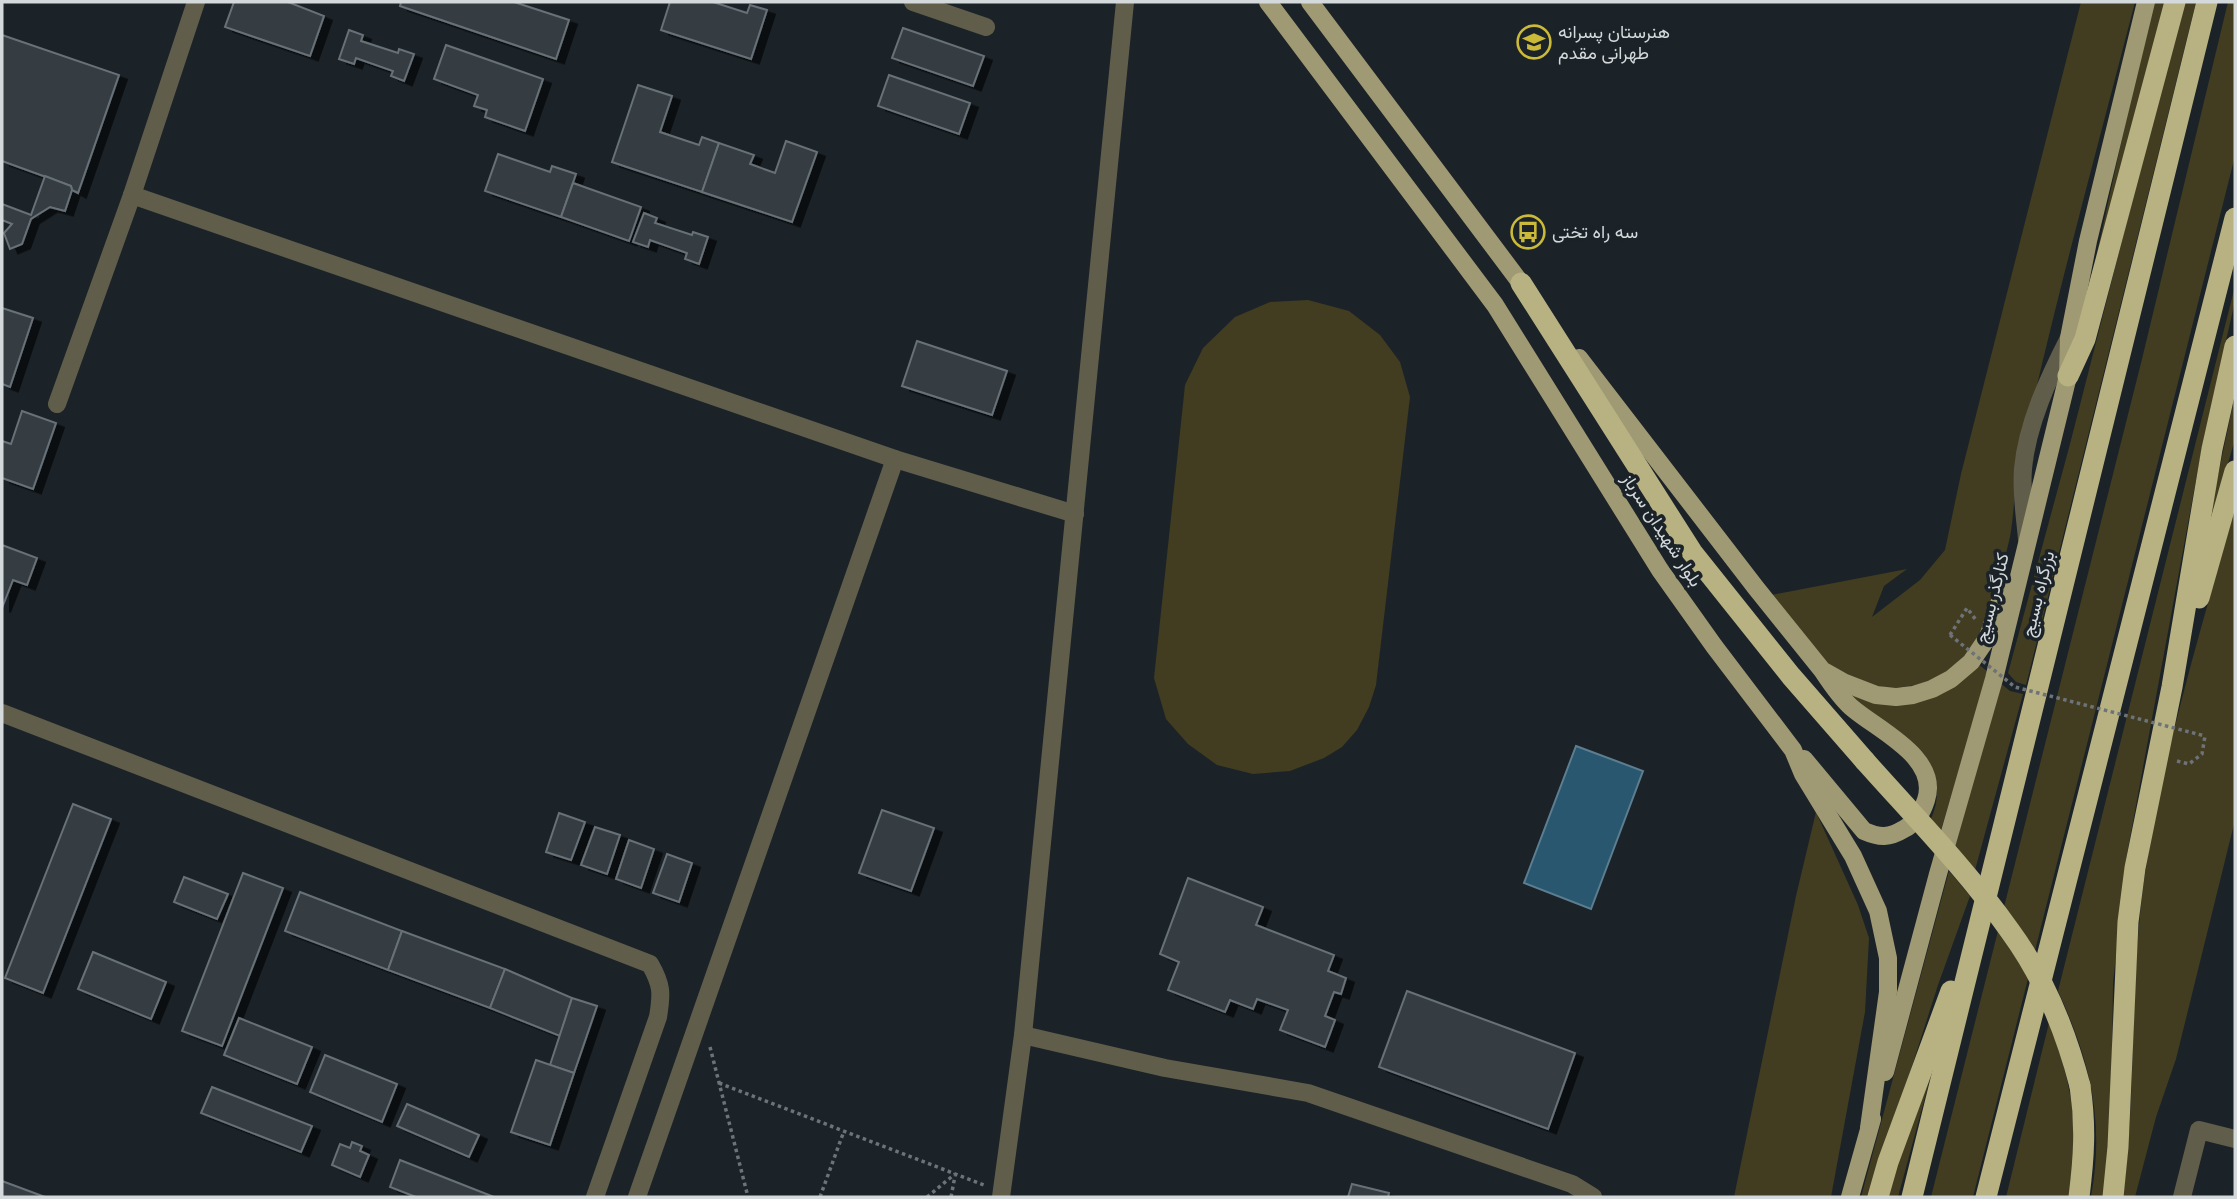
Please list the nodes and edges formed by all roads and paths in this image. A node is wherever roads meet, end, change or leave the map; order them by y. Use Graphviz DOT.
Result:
graph roads {
  1 [pos="196,2"];
  2 [pos="913,2"];
  3 [pos="1125,2"];
  4 [pos="1268,2"];
  5 [pos="1310,2"];
  6 [pos="2146,2"];
  7 [pos="2175,2"];
  8 [pos="2207,2"];
  9 [pos="986,26"];
  10 [pos="132,195"];
  11 [pos="2235,218"];
  12 [pos="1521,283"];
  13 [pos="2070,338"];
  14 [pos="2235,346"];
  15 [pos="2068,376"];
  16 [pos="57,404"];
  17 [pos="895,460"];
  18 [pos="2235,471"];
  19 [pos="1075,514"];
  20 [pos="2027,539"];
  21 [pos="1967,608"];
  22 [pos="1822,670"];
  23 [pos="2172,687"];
  24 [pos="2,713"];
  25 [pos="1793,750"];
  26 [pos="2189,764"];
  27 [pos="1979,925"];
  28 [pos="702,1013"];
  29 [pos="1023,1035"];
  30 [pos="719,1083"];
  31 [pos="1869,1128"];
  32 [pos="844,1131"];
  33 [pos="2235,1139"];
  34 [pos="956,1174"];
  35 [pos="1002,1195"];
  36 [pos="595,1197"];
  37 [pos="637,1197"];
  38 [pos="748,1197"];
  39 [pos="820,1197"];
  40 [pos="927,1197"];
  41 [pos="951,1197"];
  42 [pos="1593,1197"];
  43 [pos="1850,1197"];
  44 [pos="1878,1197"];
  45 [pos="1912,1197"];
  46 [pos="1986,1197"];
  47 [pos="2079,1197"];
  48 [pos="2113,1197"];
  49 [pos="2182,1197"];
  1 -- 10 [label="street"];
  2 -- 9 [label="street"];
  3 -- 19 [label="street"];
  4 -- 25 [label="main road, بلوار شهیدان سرباز"];
  5 -- 12 [label="main road, بلوار شهیدان سرباز"];
  6 -- 13 [label="main road, کنارگذر بسیج"];
  7 -- 15 [label="highway"];
  8 -- 27 [label="highway, بزرگراه بسیج"];
  10 -- 16 [label="street"];
  10 -- 17 [label="street"];
  11 -- 46 [label="highway"];
  12 -- 22 [label="main road, بلوار شهیدان سرباز"];
  12 -- 47 [label="highway, bridge"];
  13 -- 15 [label="main road, کنارگذر بسیج"];
  13 -- 20 [label="street"];
  14 -- 23 [label="highway"];
  15 -- 20 [label="main road, کنارگذر بسیج"];
  17 -- 19 [label="street"];
  17 -- 28 [label="street"];
  18 -- 23 [label="highway"];
  19 -- 29 [label="street"];
  20 -- 22 [label="main road, بلوار شهیدان سرباز"];
  20 -- 31 [label="main road, کنارگذر بسیج"];
  21 -- 26 [label="path, bridge"];
  22 -- 25 [label="main road"];
  23 -- 48 [label="highway"];
  24 -- 36 [label="street"];
  25 -- 31 [label="main road, بلوار شهیدان سرباز"];
  27 -- 44 [label="highway"];
  27 -- 45 [label="highway, بزرگراه بسیج"];
  28 -- 30 [label="path"];
  28 -- 37 [label="street"];
  29 -- 35 [label="street"];
  29 -- 42 [label="street"];
  30 -- 32 [label="path"];
  30 -- 38 [label="path"];
  31 -- 43 [label="main road, کنارگذر بسیج"];
  32 -- 34 [label="path"];
  32 -- 39 [label="path"];
  33 -- 49 [label="street"];
  34 -- 35 [label="path"];
  34 -- 40 [label="path"];
  34 -- 41 [label="path"];
}
